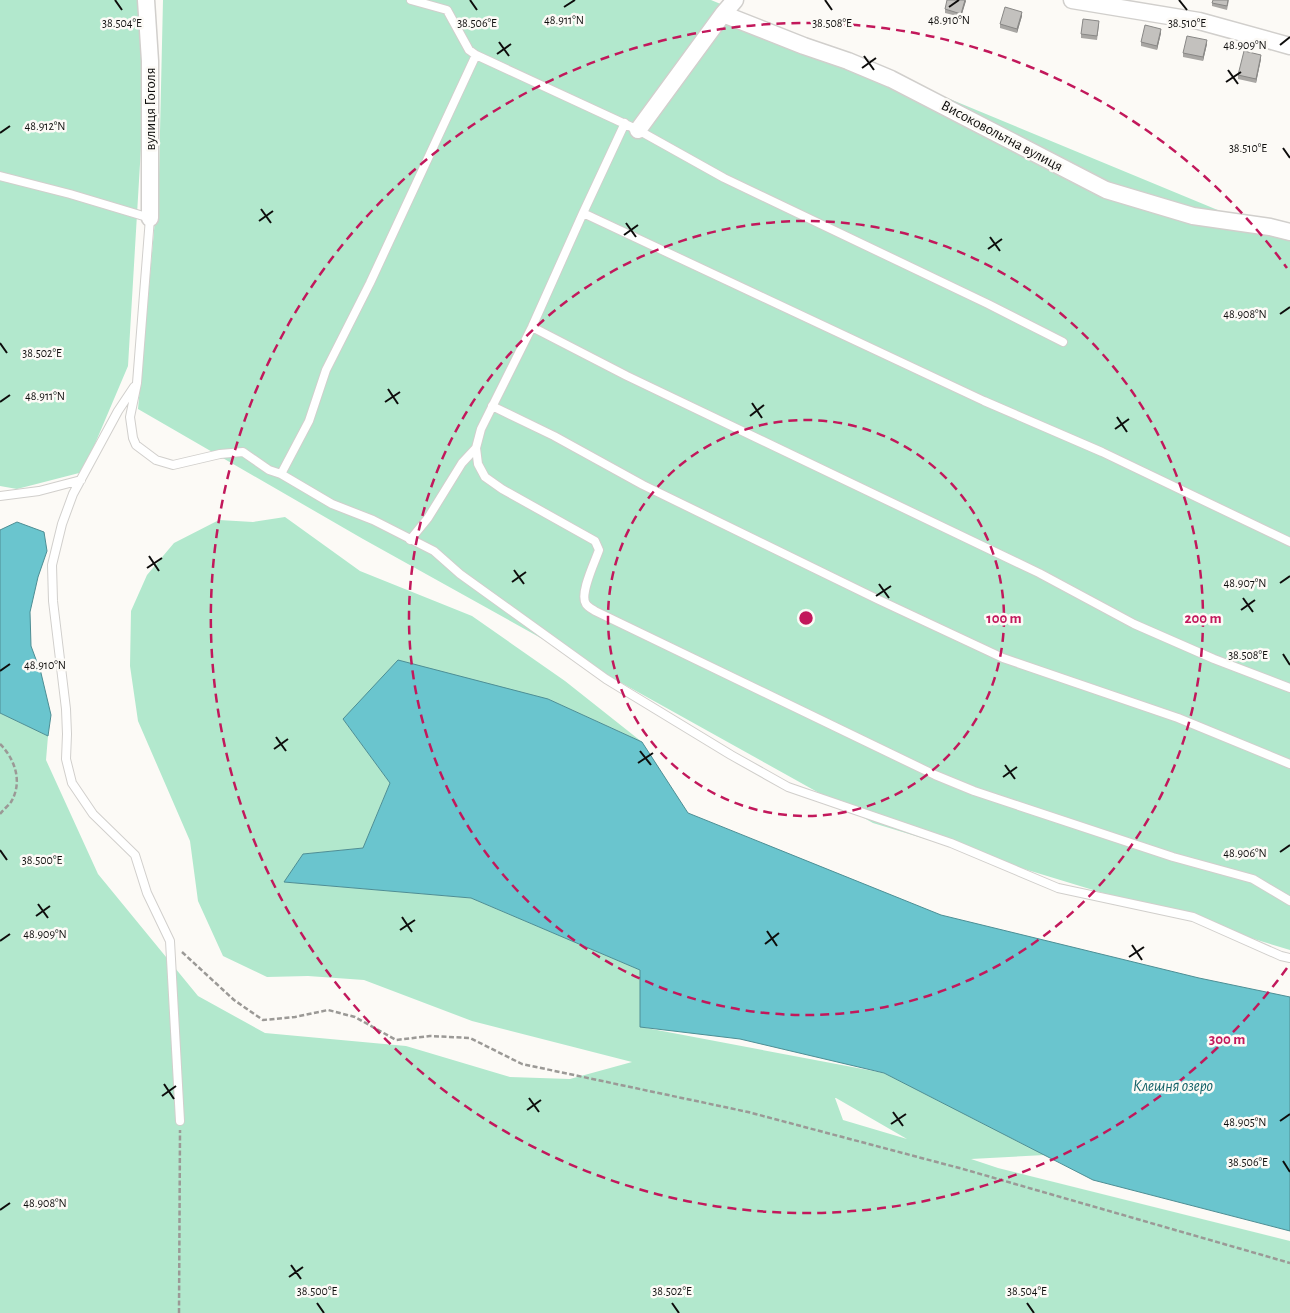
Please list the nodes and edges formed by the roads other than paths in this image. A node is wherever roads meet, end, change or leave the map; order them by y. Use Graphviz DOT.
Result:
graph roads {
  1 [pos="146,0"];
  2 [pos="411,0"];
  3 [pos="735,0"];
  4 [pos="1072,0"];
  5 [pos="723,14"];
  6 [pos="1290,46"];
  7 [pos="476,55"];
  8 [pos="632,127"];
  9 [pos="0,176"];
  10 [pos="583,213"];
  11 [pos="150,218"];
  12 [pos="1290,232"];
  13 [pos="532,327"];
  14 [pos="1063,342"];
  15 [pos="137,383"];
  16 [pos="492,406"];
  17 [pos="476,448"];
  18 [pos="281,474"];
  19 [pos="81,480"];
  20 [pos="0,496"];
  21 [pos="410,540"];
  22 [pos="1290,542"];
  23 [pos="1290,688"];
  24 [pos="1290,764"];
  25 [pos="1290,901"];
  26 [pos="1290,958"];
  27 [pos="180,1121"];
  1 -- 11 [label="street, вулиця Гоголя"];
  2 -- 7 [label="lane"];
  3 -- 5 [label="street"];
  4 -- 6 [label="street"];
  5 -- 8 [label="street"];
  5 -- 12 [label="street, Високовольтна вулиця"];
  7 -- 8 [label="lane"];
  7 -- 18 [label="lane"];
  8 -- 10 [label="lane"];
  8 -- 14 [label="lane"];
  9 -- 11 [label="lane"];
  10 -- 13 [label="lane"];
  10 -- 22 [label="lane"];
  11 -- 15 [label="lane"];
  13 -- 16 [label="lane"];
  13 -- 23 [label="lane"];
  15 -- 18 [label="lane"];
  15 -- 19 [label="lane"];
  16 -- 17 [label="lane"];
  16 -- 24 [label="lane"];
  17 -- 21 [label="lane"];
  17 -- 25 [label="lane"];
  18 -- 21 [label="lane"];
  19 -- 20 [label="lane"];
  19 -- 27 [label="lane"];
  21 -- 26 [label="lane"];
}
